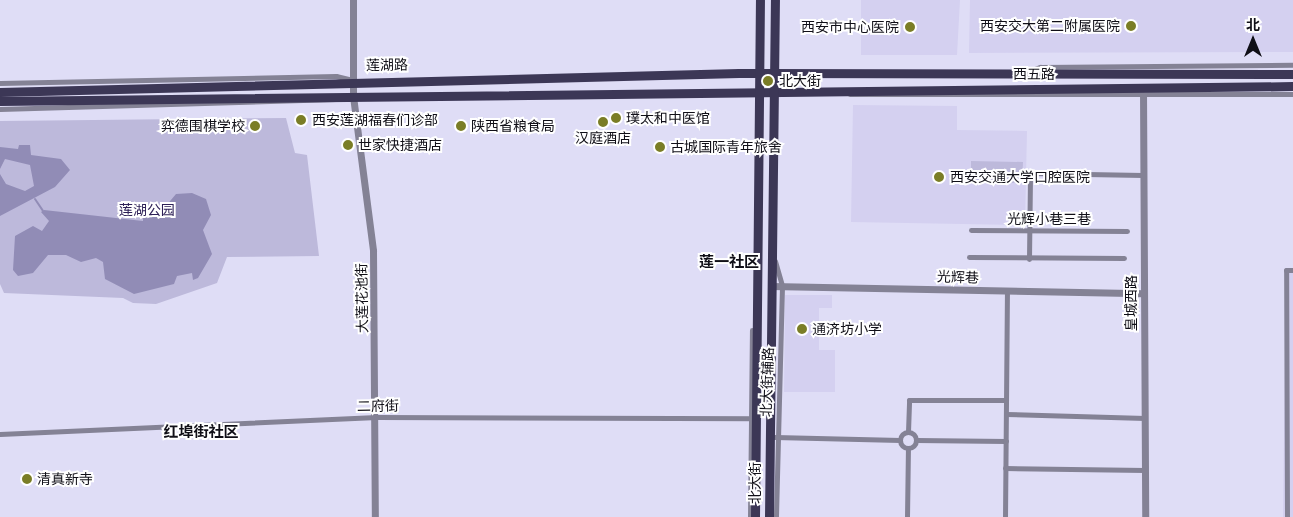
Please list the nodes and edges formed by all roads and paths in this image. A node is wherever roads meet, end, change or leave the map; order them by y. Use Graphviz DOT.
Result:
graph roads {
  1 [pos="352,0"];
  2 [pos="760,0"];
  3 [pos="775,0"];
  4 [pos="1293,65"];
  5 [pos="759,74"];
  6 [pos="775,74"];
  7 [pos="1018,74"];
  8 [pos="1293,74"];
  9 [pos="353,80"];
  10 [pos="0,83"];
  11 [pos="1293,86"];
  12 [pos="1143,91"];
  13 [pos="0,92"];
  14 [pos="759,92"];
  15 [pos="774,92"];
  16 [pos="1293,94"];
  17 [pos="353,96"];
  18 [pos="0,101"];
  19 [pos="0,109"];
  20 [pos="1143,175"];
  21 [pos="971,230"];
  22 [pos="1028,231"];
  23 [pos="1127,231"];
  24 [pos="772,248"];
  25 [pos="969,257"];
  26 [pos="1124,258"];
  27 [pos="1029,259"];
  28 [pos="1293,270"];
  29 [pos="771,286"];
  30 [pos="782,286"];
  31 [pos="1006,291"];
  32 [pos="1144,294"];
  33 [pos="1286,376"];
  34 [pos="1293,376"];
  35 [pos="1006,400"];
  36 [pos="1006,414"];
  37 [pos="377,417"];
  38 [pos="754,418"];
  39 [pos="1145,418"];
  40 [pos="908,432"];
  41 [pos="0,434"];
  42 [pos="773,437"];
  43 [pos="900,440"];
  44 [pos="916,440"];
  45 [pos="1006,442"];
  46 [pos="908,448"];
  47 [pos="1005,468"];
  48 [pos="1145,470"];
  49 [pos="375,517"];
  50 [pos="750,517"];
  51 [pos="755,517"];
  52 [pos="768,517"];
  53 [pos="776,517"];
  54 [pos="908,517"];
  55 [pos="1005,517"];
  56 [pos="1145,517"];
  57 [pos="1287,517"];
  1 -- 9 [label="street, 大莲花池街"];
  2 -- 5 [label="main road, 北大街"];
  3 -- 6 [label="main road, 北大街"];
  4 -- 7 [label="street"];
  5 -- 6 [label="main road, 莲湖路"];
  5 -- 9 [label="main road, 莲湖路"];
  5 -- 14 [label="main road, 北大街"];
  6 -- 7 [label="main road, 西五路"];
  6 -- 15 [label="main road, 北大街"];
  7 -- 8 [label="main road, 西五路"];
  9 -- 10 [label="street"];
  9 -- 13 [label="main road, 莲湖路"];
  9 -- 17 [label="street, 大莲花池街"];
  11 -- 12 [label="main road, 西五路"];
  12 -- 15 [label="main road, 西五路"];
  12 -- 16 [label="street"];
  12 -- 20 [label="street, 皇城西路"];
  14 -- 15 [label="main road"];
  14 -- 17 [label="main road"];
  14 -- 38 [label="main road, 北大街"];
  15 -- 24 [label="main road, 北大街"];
  17 -- 18 [label="main road"];
  17 -- 19 [label="street"];
  17 -- 37 [label="street, 大莲花池街"];
  20 -- 22 [label="street"];
  20 -- 32 [label="street, 皇城西路"];
  21 -- 22 [label="street, 光辉小巷三巷"];
  22 -- 23 [label="street, 光辉小巷三巷"];
  22 -- 27 [label="street"];
  24 -- 29 [label="main road, 北大街"];
  24 -- 30 [label="street, 北大街辅路"];
  25 -- 27 [label="street"];
  26 -- 27 [label="street"];
  28 -- 33 [label="street"];
  29 -- 30 [label="street, 光辉巷"];
  29 -- 42 [label="main road, 北大街"];
  30 -- 31 [label="street, 光辉巷"];
  30 -- 42 [label="street, 北大街辅路"];
  31 -- 32 [label="street, 光辉巷"];
  31 -- 35 [label="street"];
  32 -- 39 [label="street, 皇城西路"];
  33 -- 34 [label="street"];
  33 -- 57 [label="street"];
  35 -- 36 [label="street"];
  35 -- 40 [label="street"];
  36 -- 39 [label="street"];
  36 -- 45 [label="street"];
  37 -- 38 [label="street, 二府街"];
  37 -- 41 [label="street, 二府街"];
  37 -- 49 [label="street, 大莲花池街"];
  38 -- 50 [label="street, 北大街辅路"];
  38 -- 51 [label="main road, 北大街"];
  39 -- 48 [label="street, 皇城西路"];
  40 -- 43 [label="street"];
  40 -- 44 [label="street"];
  42 -- 43 [label="street"];
  42 -- 52 [label="main road, 北大街"];
  42 -- 53 [label="street, 北大街辅路"];
  43 -- 46 [label="street"];
  44 -- 45 [label="street"];
  44 -- 46 [label="street"];
  45 -- 47 [label="street"];
  46 -- 54 [label="street"];
  47 -- 48 [label="street"];
  47 -- 55 [label="street"];
  48 -- 56 [label="street, 皇城西路"];
}
